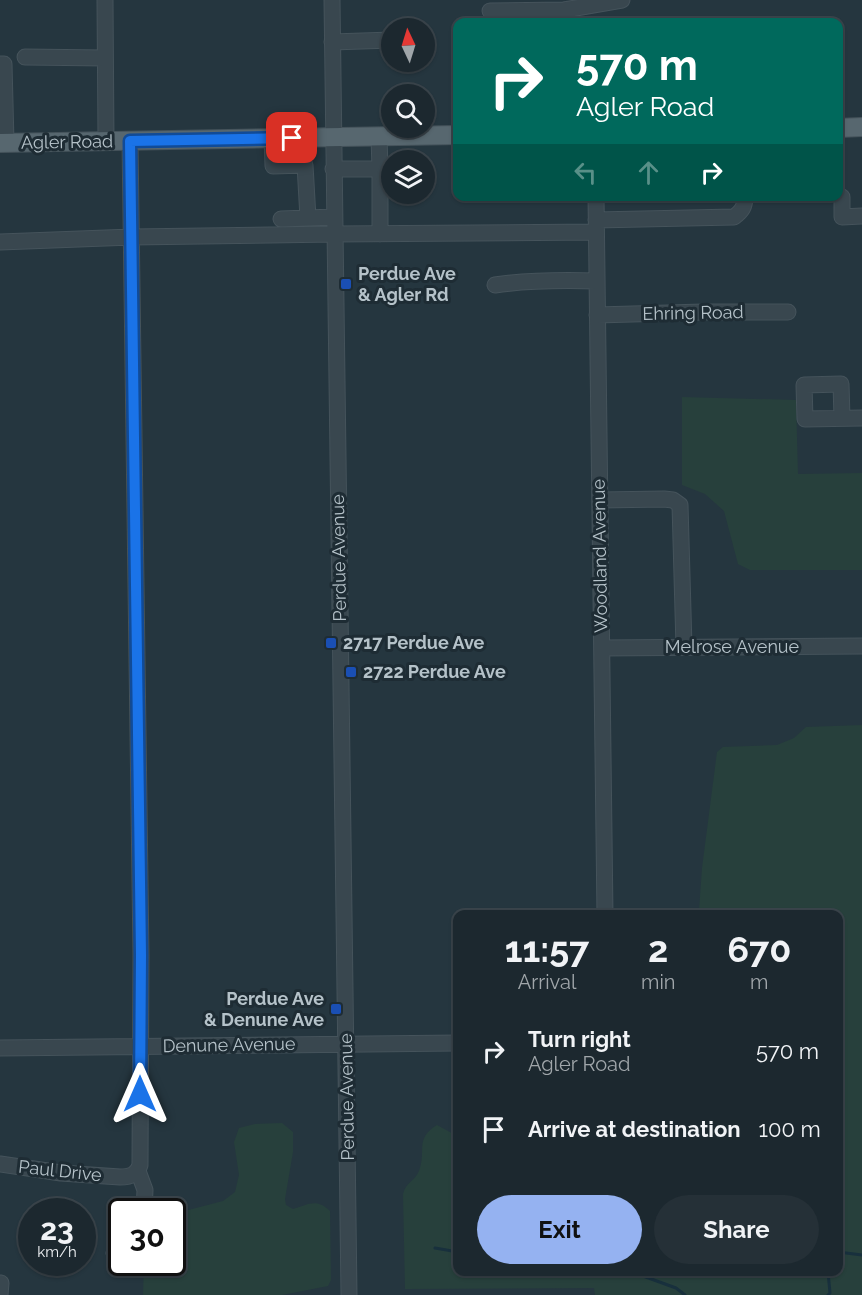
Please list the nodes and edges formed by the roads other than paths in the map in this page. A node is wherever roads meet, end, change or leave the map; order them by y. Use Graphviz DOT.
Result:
graph roads {
  1 [pos="105,0"];
  2 [pos="332,0"];
  3 [pos="622,0"];
  4 [pos="490,11"];
  5 [pos="381,40"];
  6 [pos="332,42"];
  7 [pos="25,57"];
  8 [pos="105,58"];
  9 [pos="0,64"];
  10 [pos="2,96"];
  11 [pos="843,128"];
  12 [pos="862,128"];
  13 [pos="453,135"];
  14 [pos="379,137"];
  15 [pos="333,138"];
  16 [pos="272,139"];
  17 [pos="106,141"];
  18 [pos="130,141"];
  19 [pos="3,142"];
  20 [pos="333,169"];
  21 [pos="380,169"];
  22 [pos="596,201"];
  23 [pos="745,201"];
  24 [pos="842,201"];
  25 [pos="862,216"];
  26 [pos="334,217"];
  27 [pos="308,218"];
  28 [pos="281,219"];
  29 [pos="596,226"];
  30 [pos="334,234"];
  31 [pos="380,234"];
  32 [pos="132,237"];
  33 [pos="0,242"];
  34 [pos="597,281"];
  35 [pos="495,285"];
  36 [pos="788,312"];
  37 [pos="597,315"];
  38 [pos="842,418"];
  39 [pos="862,418"];
  40 [pos="600,500"];
  41 [pos="862,646"];
  42 [pos="684,647"];
  43 [pos="602,648"];
  44 [pos="605,910"];
  45 [pos="453,1043"];
  46 [pos="346,1044"];
  47 [pos="140,1046"];
  48 [pos="0,1048"];
  49 [pos="0,1164"];
  50 [pos="138,1171"];
  51 [pos="145,1198"];
  52 [pos="1,1283"];
  53 [pos="0,1295"];
  54 [pos="349,1295"];
  1 -- 8 [label="street"];
  2 -- 6 [label="street, Perdue Avenue"];
  3 -- 4 [label="street"];
  5 -- 6 [label="street"];
  6 -- 15 [label="street, Perdue Avenue"];
  7 -- 8 [label="street"];
  8 -- 17 [label="street"];
  9 -- 10 [label="street"];
  10 -- 19 [label="street"];
  11 -- 12 [label="main road"];
  13 -- 14 [label="main road, Agler Road"];
  14 -- 15 [label="main road, Agler Road"];
  14 -- 21 [label="street"];
  15 -- 16 [label="main road, Agler Road"];
  15 -- 20 [label="street, Perdue Avenue"];
  16 -- 18 [label="main road, Agler Road"];
  16 -- 27 [label="street"];
  17 -- 18 [label="main road, Agler Road"];
  17 -- 19 [label="main road, Agler Road"];
  18 -- 32 [label="street"];
  20 -- 21 [label="street"];
  20 -- 26 [label="street, Perdue Avenue"];
  21 -- 31 [label="street"];
  22 -- 29 [label="street, Woodland Avenue"];
  23 -- 29 [label="street"];
  24 -- 25 [label="street"];
  26 -- 27 [label="street"];
  26 -- 30 [label="street, Perdue Avenue"];
  27 -- 28 [label="street"];
  29 -- 31 [label="street"];
  29 -- 34 [label="street, Woodland Avenue"];
  30 -- 31 [label="street"];
  30 -- 32 [label="street"];
  30 -- 46 [label="street, Perdue Avenue"];
  32 -- 33 [label="street"];
  32 -- 47 [label="street"];
  34 -- 35 [label="street"];
  34 -- 37 [label="street, Woodland Avenue"];
  36 -- 37 [label="street, Ehring Road"];
  37 -- 40 [label="street, Woodland Avenue"];
  38 -- 39 [label="street"];
  40 -- 42 [label="street"];
  40 -- 43 [label="street, Woodland Avenue"];
  41 -- 42 [label="street, Melrose Avenue"];
  42 -- 43 [label="street, Melrose Avenue"];
  43 -- 44 [label="street, Woodland Avenue"];
  45 -- 46 [label="street, Denune Avenue"];
  46 -- 47 [label="street, Denune Avenue"];
  46 -- 54 [label="street, Perdue Avenue"];
  47 -- 48 [label="street, Denune Avenue"];
  47 -- 50 [label="street"];
  49 -- 50 [label="street, Paul Drive"];
  50 -- 51 [label="street"];
  52 -- 53 [label="street"];
}
